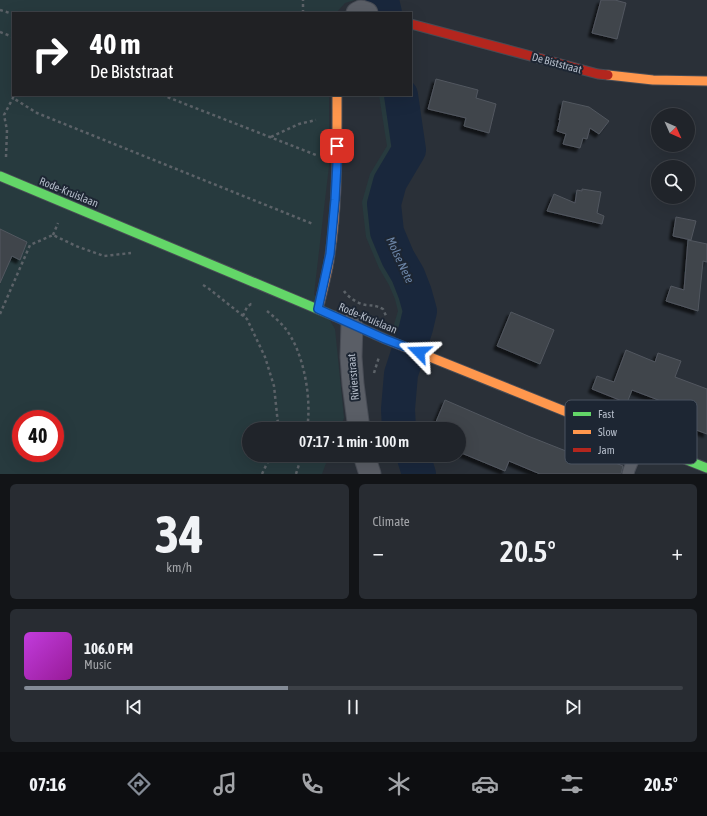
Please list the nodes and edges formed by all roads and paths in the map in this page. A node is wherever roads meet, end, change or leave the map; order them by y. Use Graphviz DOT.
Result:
graph roads {
  1 [pos="303,0"];
  2 [pos="0,10"];
  3 [pos="303,12"];
  4 [pos="12,14"];
  5 [pos="412,24"];
  6 [pos="0,32"];
  7 [pos="12,37"];
  8 [pos="707,81"];
  9 [pos="13,96"];
  10 [pos="165,96"];
  11 [pos="337,96"];
  12 [pos="337,115"];
  13 [pos="271,138"];
  14 [pos="337,163"];
  15 [pos="0,176"];
  16 [pos="332,232"];
  17 [pos="133,253"];
  18 [pos="202,285"];
  19 [pos="256,306"];
  20 [pos="263,307"];
  21 [pos="318,309"];
  22 [pos="0,314"];
  23 [pos="243,316"];
  24 [pos="352,324"];
  25 [pos="565,411"];
  26 [pos="278,422"];
  27 [pos="308,422"];
  28 [pos="358,422"];
  29 [pos="268,462"];
  30 [pos="300,462"];
  31 [pos="366,462"];
  32 [pos="631,464"];
  33 [pos="697,464"];
  34 [pos="707,468"];
  35 [pos="262,474"];
  36 [pos="296,474"];
  37 [pos="370,474"];
  38 [pos="628,474"];
  1 -- 3 [label="path"];
  2 -- 4 [label="path"];
  5 -- 8 [label="street, De Biststraat"];
  6 -- 7 [label="path"];
  9 -- 15 [label="path"];
  9 -- 16 [label="path"];
  10 -- 13 [label="path"];
  11 -- 12 [label="street"];
  12 -- 13 [label="path"];
  12 -- 14 [label="street"];
  13 -- 14 [label="path"];
  14 -- 16 [label="street"];
  15 -- 21 [label="street, Rode-Kruislaan"];
  16 -- 21 [label="street"];
  17 -- 22 [label="path"];
  18 -- 23 [label="path"];
  19 -- 23 [label="path"];
  20 -- 27 [label="path"];
  21 -- 24 [label="street, Rode-Kruislaan"];
  23 -- 26 [label="path"];
  24 -- 25 [label="street, Rode-Kruislaan"];
  24 -- 28 [label="street, Rivierstraat"];
  29 -- 35 [label="path"];
  30 -- 36 [label="path"];
  31 -- 37 [label="street"];
  32 -- 38 [label="lane"];
  33 -- 34 [label="street, Rode-Kruislaan"];
}
